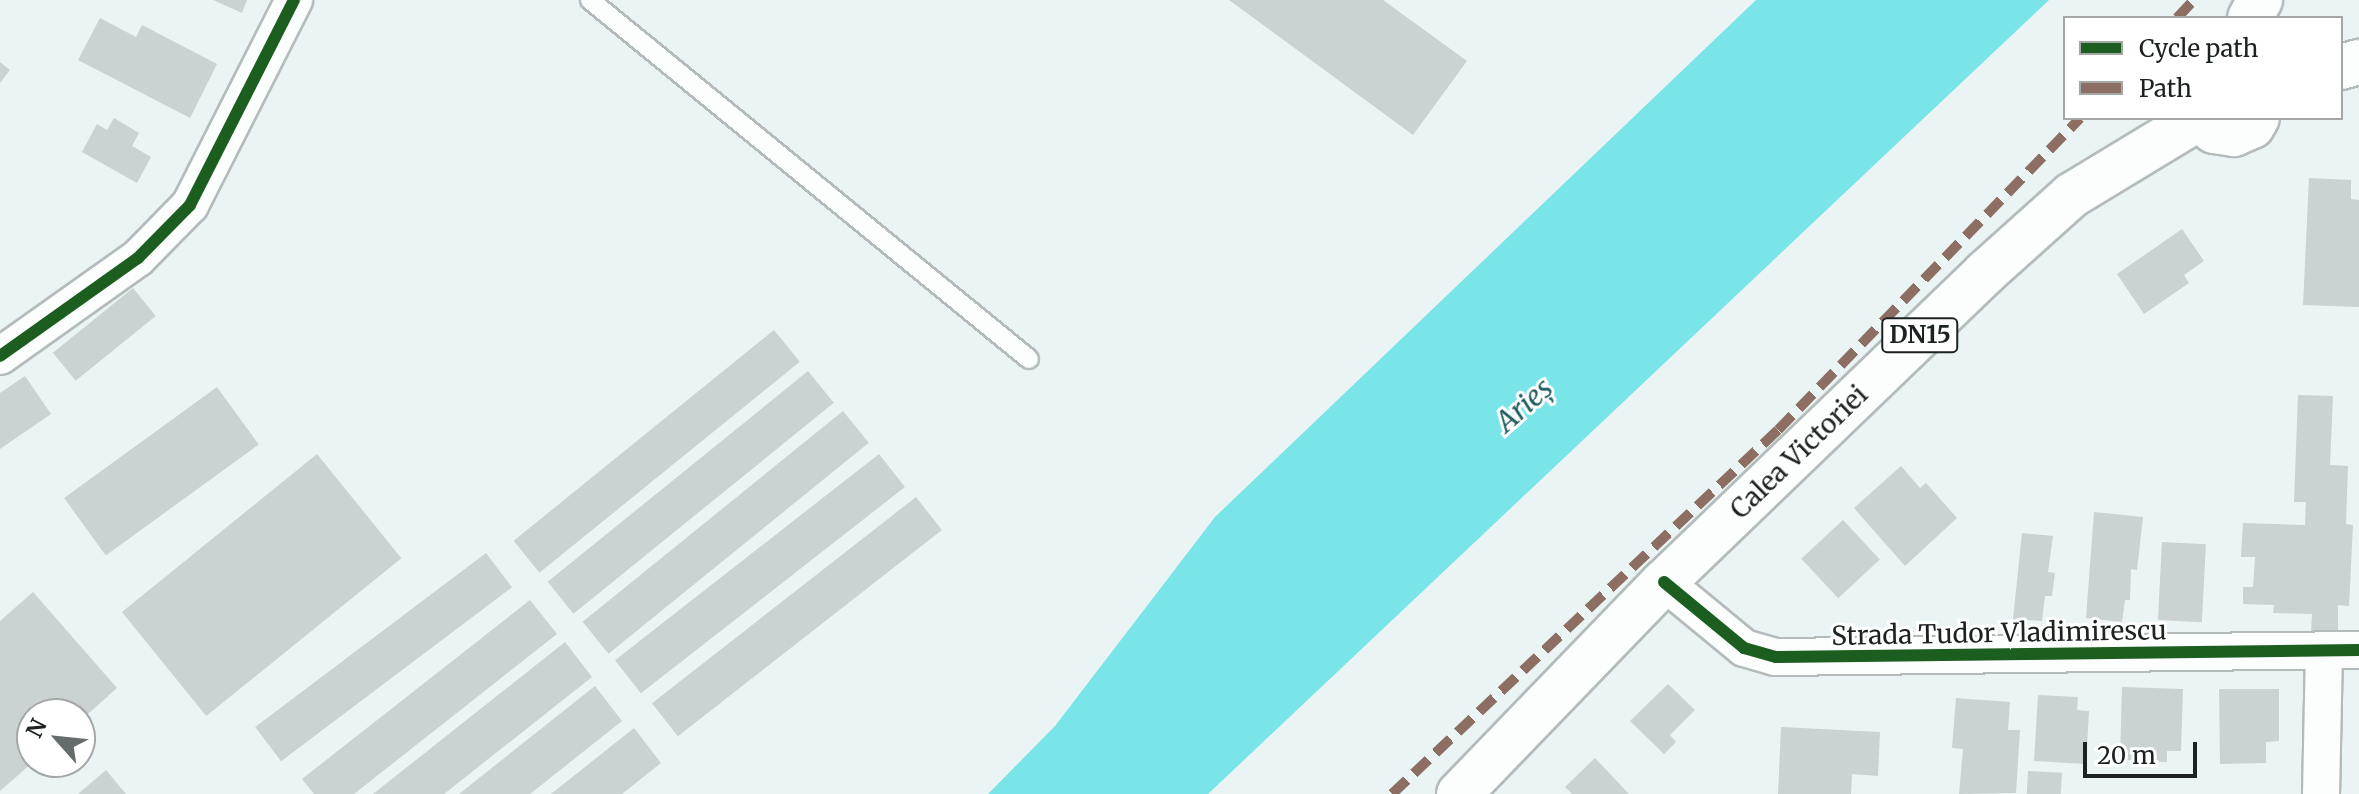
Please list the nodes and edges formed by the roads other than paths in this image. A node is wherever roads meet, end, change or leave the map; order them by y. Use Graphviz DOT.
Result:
graph roads {
  1 [pos="294,0"];
  2 [pos="590,0"];
  3 [pos="2197,120"];
  4 [pos="2202,120"];
  5 [pos="2256,120"];
  6 [pos="0,356"];
  7 [pos="1029,359"];
  8 [pos="1664,582"];
  9 [pos="2342,650"];
  10 [pos="1459,794"];
  11 [pos="2321,794"];
  1 -- 6 [label="street"];
  2 -- 7 [label="lane"];
  3 -- 8 [label="main road, Calea Victoriei / DN15"];
  4 -- 5 [label="main road, DN15"];
  8 -- 9 [label="street, Strada Tudor Vladimirescu"];
  8 -- 10 [label="main road, DN15"];
  9 -- 11 [label="street"];
}
